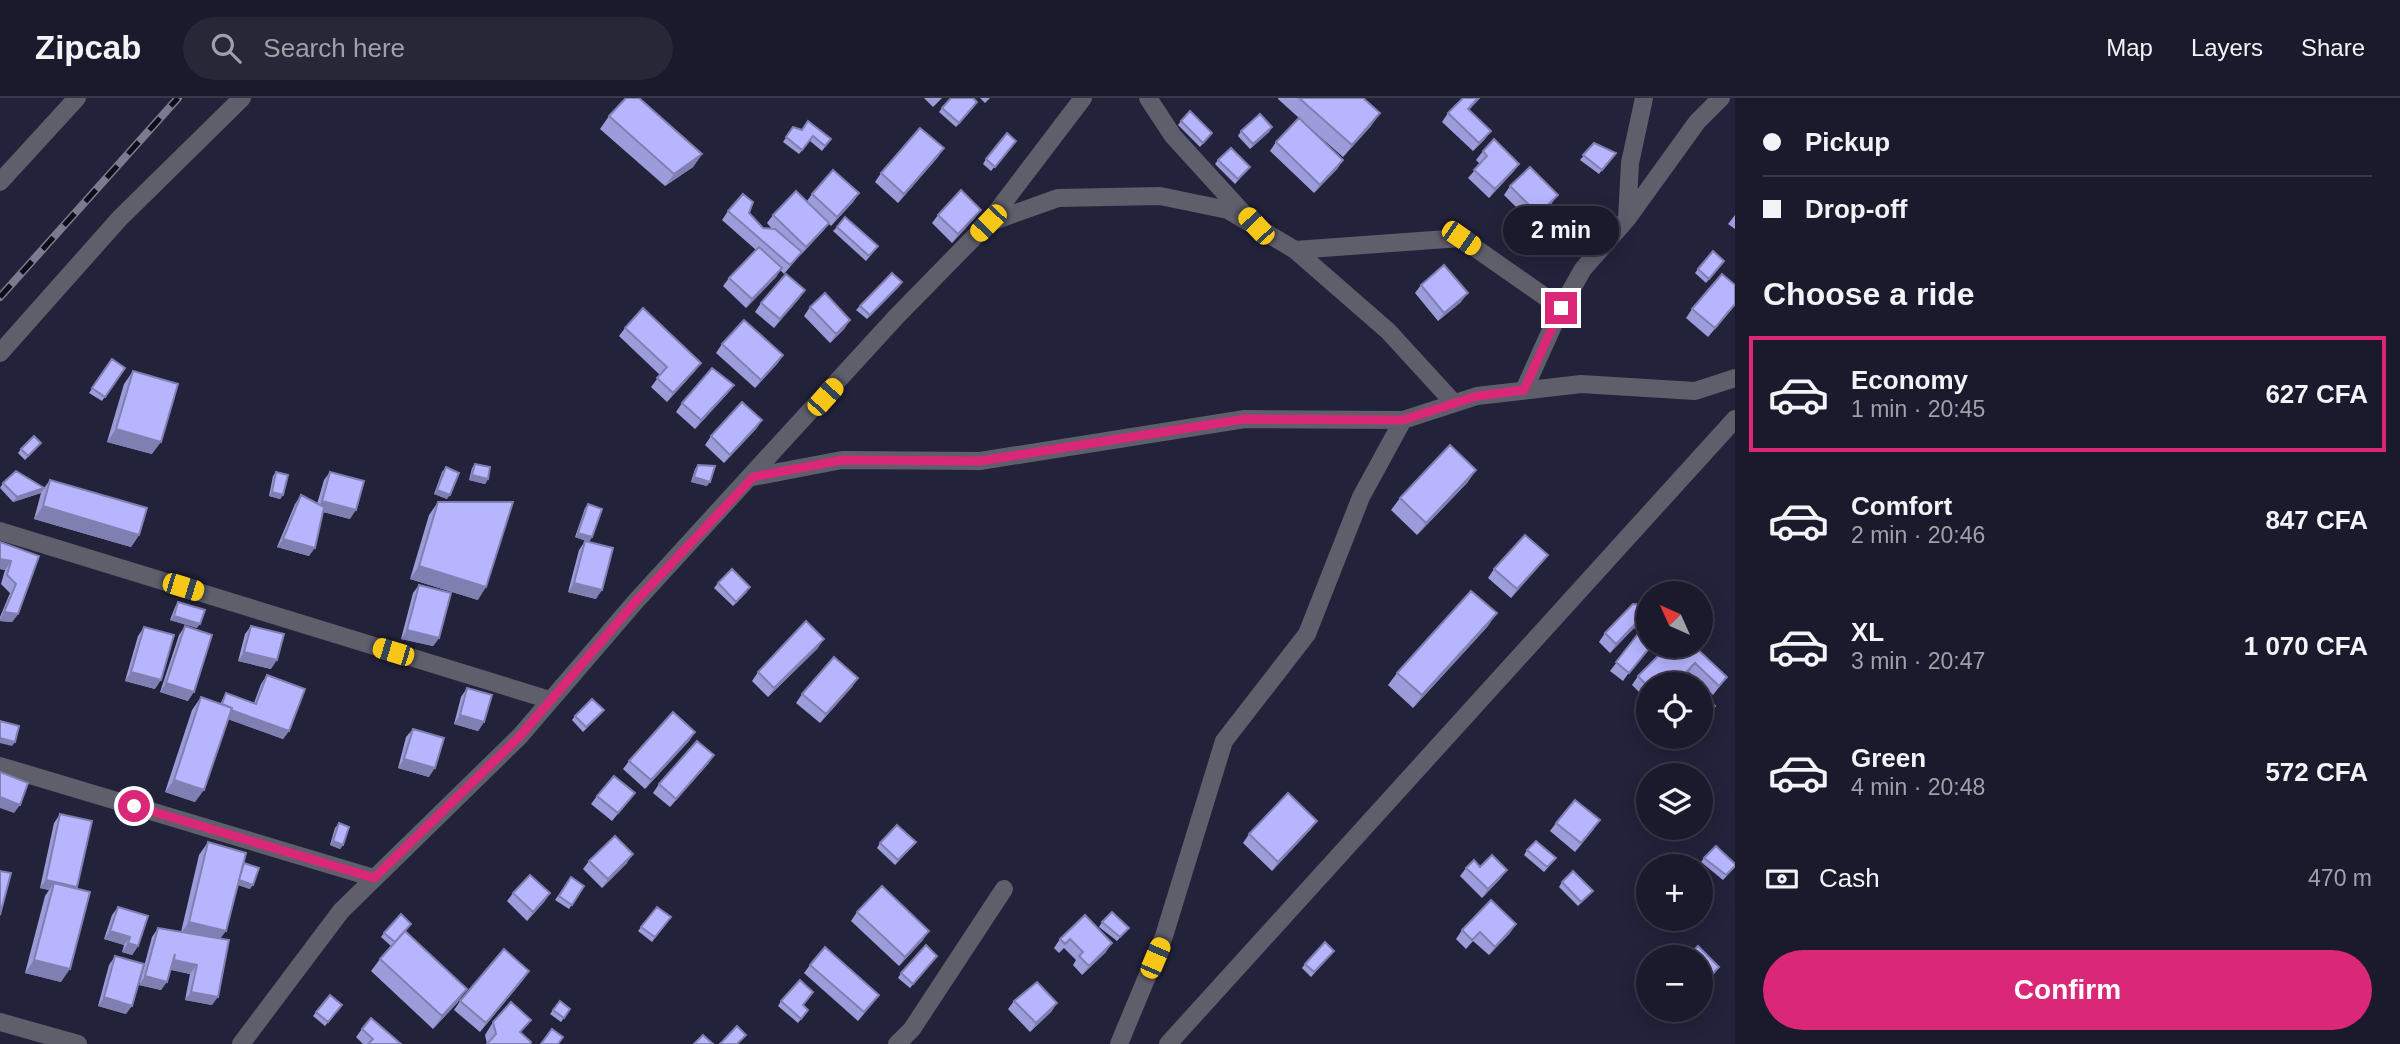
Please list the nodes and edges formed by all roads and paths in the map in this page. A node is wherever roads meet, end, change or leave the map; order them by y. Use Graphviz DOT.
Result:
graph roads {
  1 [pos="77,98"];
  2 [pos="242,98"];
  3 [pos="1083,98"];
  4 [pos="1149,98"];
  5 [pos="1644,98"];
  6 [pos="1721,98"];
  7 [pos="0,182"];
  8 [pos="1627,219"];
  9 [pos="988,223"];
  10 [pos="1256,226"];
  11 [pos="1304,249"];
  12 [pos="1561,308"];
  13 [pos="0,353"];
  14 [pos="1735,378"];
  15 [pos="1524,390"];
  16 [pos="1454,403"];
  17 [pos="1735,419"];
  18 [pos="1403,420"];
  19 [pos="753,477"];
  20 [pos="0,531"];
  21 [pos="550,700"];
  22 [pos="0,766"];
  23 [pos="374,878"];
  24 [pos="1004,889"];
  25 [pos="0,1022"];
  26 [pos="78,1044"];
  27 [pos="241,1044"];
  28 [pos="897,1044"];
  29 [pos="1119,1044"];
  30 [pos="1168,1044"];
  1 -- 7 [label="street"];
  2 -- 13 [label="street"];
  3 -- 9 [label="street"];
  4 -- 10 [label="street"];
  5 -- 8 [label="street"];
  6 -- 8 [label="street"];
  8 -- 12 [label="street"];
  9 -- 10 [label="street"];
  9 -- 19 [label="street"];
  10 -- 11 [label="street"];
  11 -- 12 [label="street"];
  11 -- 16 [label="street"];
  12 -- 15 [label="street"];
  14 -- 15 [label="street"];
  15 -- 16 [label="street"];
  16 -- 18 [label="street"];
  17 -- 30 [label="street"];
  18 -- 19 [label="street"];
  18 -- 29 [label="street"];
  19 -- 21 [label="street"];
  20 -- 21 [label="street"];
  21 -- 23 [label="street"];
  22 -- 23 [label="street"];
  23 -- 27 [label="street"];
  24 -- 28 [label="street"];
  25 -- 26 [label="street"];
}
